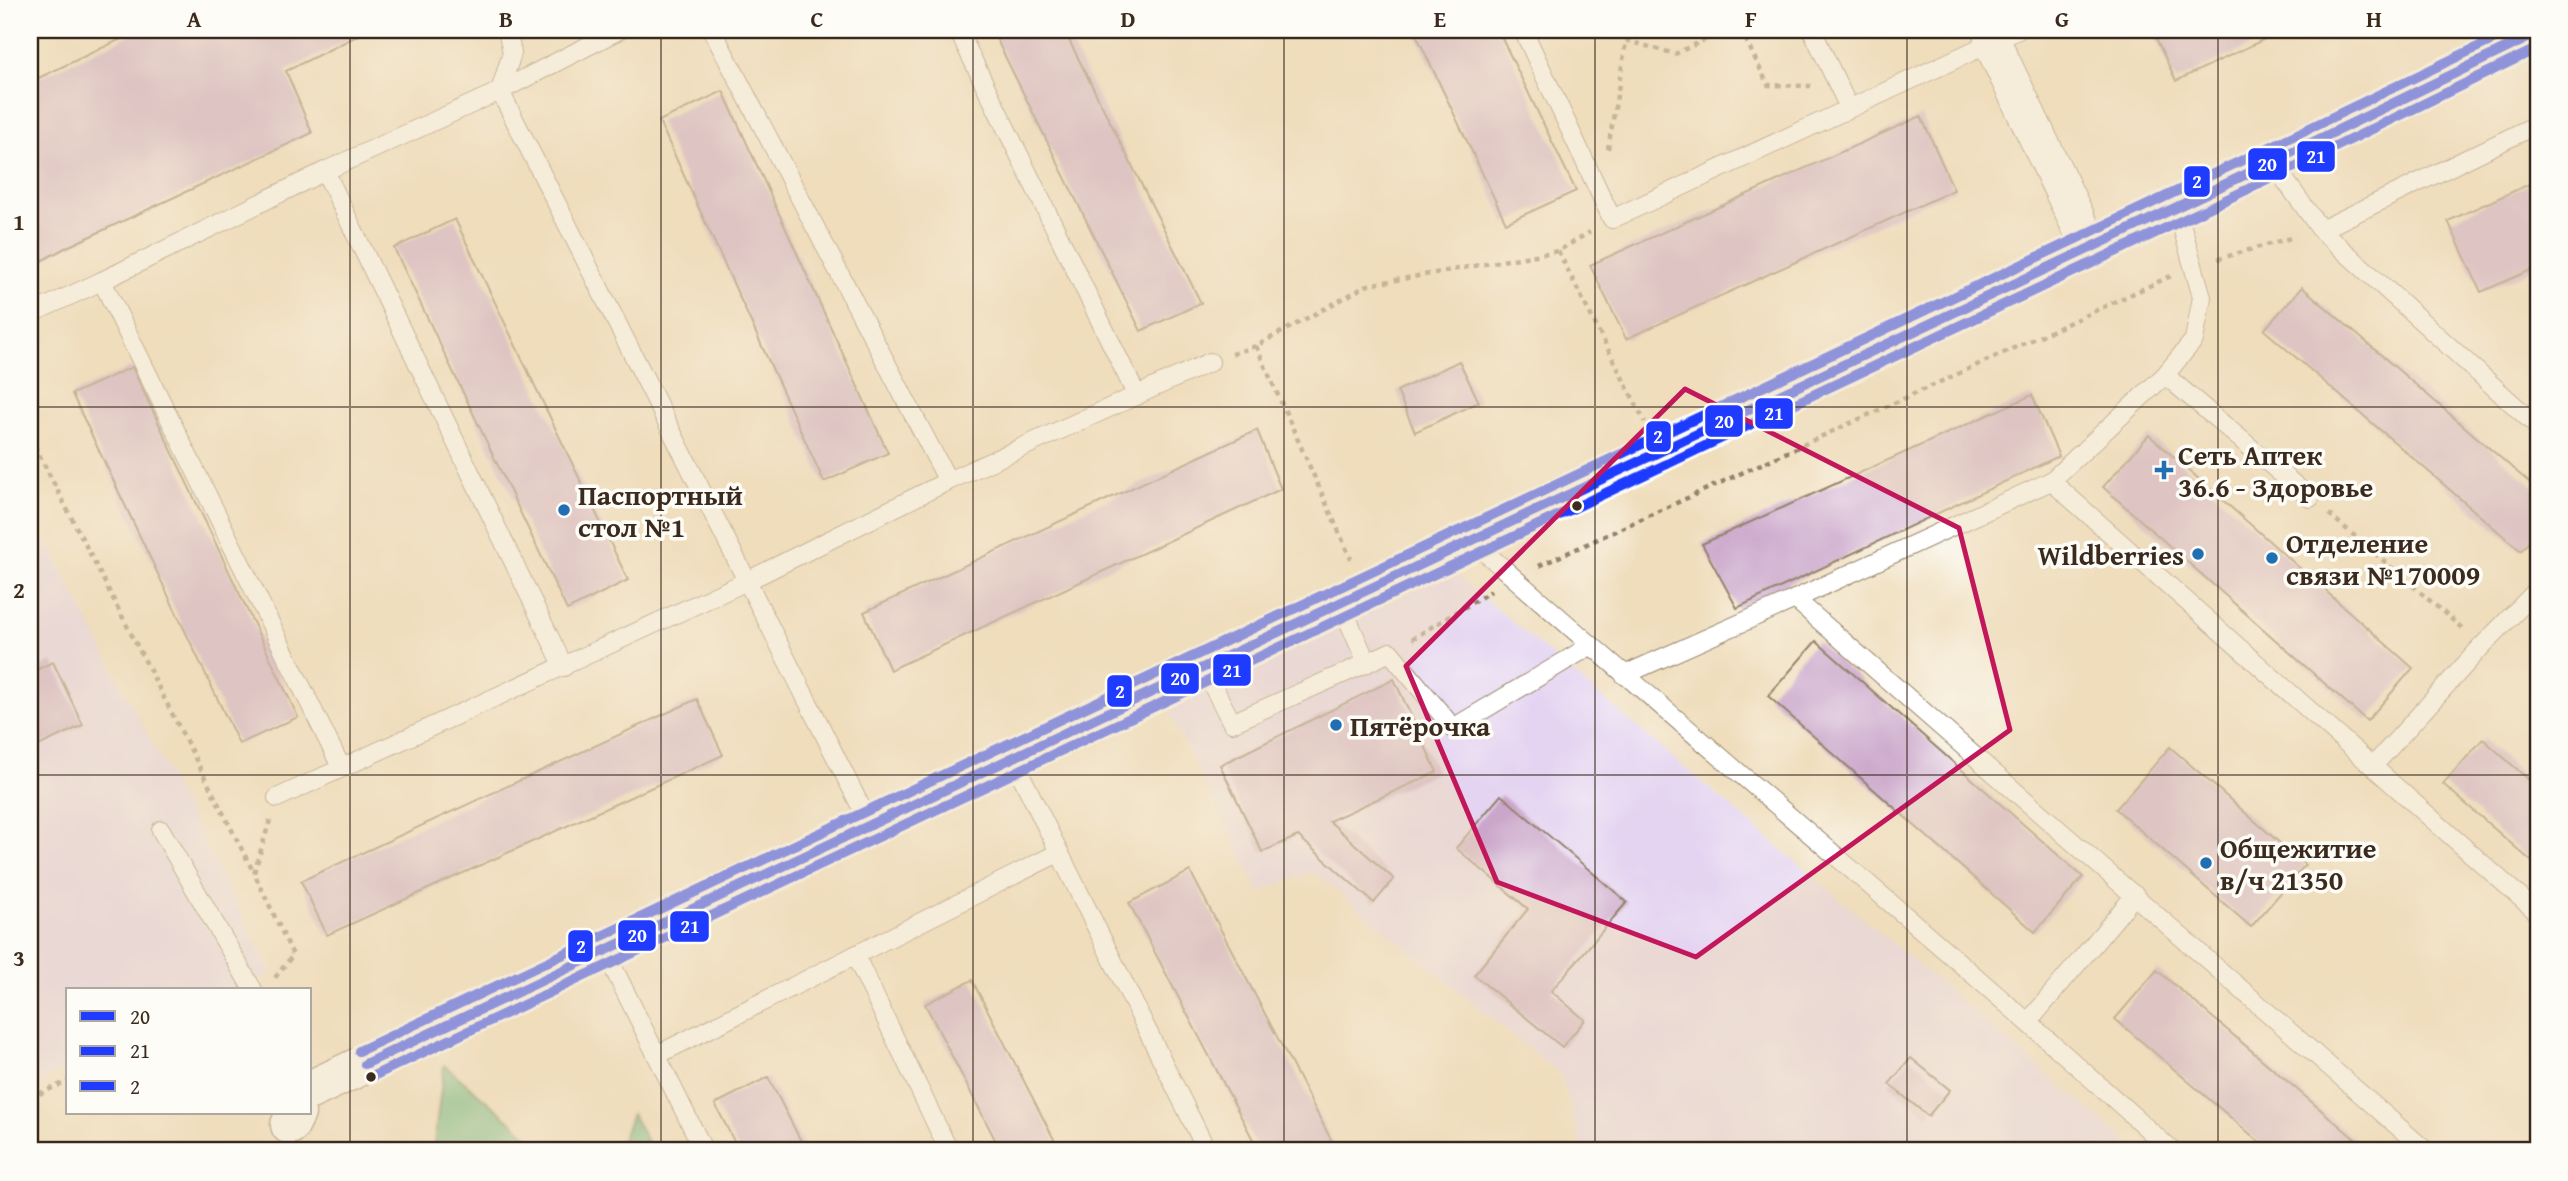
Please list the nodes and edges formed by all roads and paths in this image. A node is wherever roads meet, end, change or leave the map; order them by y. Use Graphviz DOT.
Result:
graph roads {
  1 [pos="507,30"];
  2 [pos="619,30"];
  3 [pos="712,30"];
  4 [pos="958,30"];
  5 [pos="1524,30"];
  6 [pos="1609,30"];
  7 [pos="1628,30"];
  8 [pos="1725,30"];
  9 [pos="1741,30"];
  10 [pos="1812,30"];
  11 [pos="2538,33"];
  12 [pos="2005,36"];
  13 [pos="1625,40"];
  14 [pos="1839,87"];
  15 [pos="500,91"];
  16 [pos="1849,108"];
  17 [pos="2538,124"];
  18 [pos="2272,162"];
  19 [pos="325,171"];
  20 [pos="1601,195"];
  21 [pos="2176,206"];
  22 [pos="1612,219"];
  23 [pos="2321,230"];
  24 [pos="2090,247"];
  25 [pos="1558,251"];
  26 [pos="2193,266"];
  27 [pos="102,281"];
  28 [pos="30,314"];
  29 [pos="1256,346"];
  30 [pos="1210,362"];
  31 [pos="2165,374"];
  32 [pos="1137,396"];
  33 [pos="2538,427"];
  34 [pos="30,437"];
  35 [pos="1660,450"];
  36 [pos="948,481"];
  37 [pos="2051,481"];
  38 [pos="2310,498"];
  39 [pos="1470,539"];
  40 [pos="1513,578"];
  41 [pos="747,581"];
  42 [pos="2538,589"];
  43 [pos="1352,596"];
  44 [pos="1795,599"];
  45 [pos="1590,646"];
  46 [pos="2482,646"];
  47 [pos="1390,652"];
  48 [pos="1367,663"];
  49 [pos="564,667"];
  50 [pos="1203,667"];
  51 [pos="1624,675"];
  52 [pos="1012,757"];
  53 [pos="2373,766"];
  54 [pos="341,767"];
  55 [pos="277,797"];
  56 [pos="870,825"];
  57 [pos="161,830"];
  58 [pos="1058,853"];
  59 [pos="254,873"];
  60 [pos="2135,895"];
  61 [pos="2538,913"];
  62 [pos="605,951"];
  63 [pos="855,955"];
  64 [pos="271,981"];
  65 [pos="252,988"];
  66 [pos="2029,1021"];
  67 [pos="657,1055"];
  68 [pos="66,1082"];
  69 [pos="312,1089"];
  70 [pos="30,1098"];
  71 [pos="704,1151"];
  72 [pos="949,1151"];
  73 [pos="1207,1151"];
  74 [pos="2172,1151"];
  75 [pos="2426,1151"];
  1 -- 15 [label="lane"];
  2 -- 15 [label="lane"];
  3 -- 36 [label="lane"];
  4 -- 32 [label="lane"];
  5 -- 20 [label="lane"];
  6 -- 13 [label="path"];
  7 -- 13 [label="path"];
  8 -- 13 [label="path"];
  9 -- 14 [label="path"];
  10 -- 14 [label="lane"];
  11 -- 18 [label="street"];
  12 -- 16 [label="lane"];
  12 -- 24 [label="street"];
  13 -- 20 [label="path"];
  14 -- 16 [label="lane"];
  15 -- 19 [label="lane"];
  15 -- 41 [label="lane"];
  16 -- 22 [label="lane"];
  17 -- 23 [label="lane"];
  18 -- 21 [label="street"];
  18 -- 23 [label="lane"];
  19 -- 27 [label="lane"];
  19 -- 49 [label="lane"];
  20 -- 22 [label="lane"];
  21 -- 24 [label="street"];
  21 -- 26 [label="lane"];
  22 -- 25 [label="path"];
  23 -- 26 [label="path"];
  23 -- 33 [label="lane"];
  24 -- 35 [label="street"];
  25 -- 29 [label="path"];
  25 -- 35 [label="path"];
  26 -- 31 [label="lane"];
  26 -- 40 [label="path"];
  27 -- 28 [label="lane"];
  27 -- 54 [label="lane"];
  29 -- 30 [label="path"];
  29 -- 43 [label="path"];
  30 -- 32 [label="lane"];
  31 -- 37 [label="lane"];
  31 -- 38 [label="lane"];
  32 -- 36 [label="lane"];
  34 -- 59 [label="path"];
  35 -- 39 [label="street"];
  36 -- 41 [label="lane"];
  37 -- 44 [label="lane"];
  37 -- 53 [label="lane"];
  38 -- 46 [label="path"];
  39 -- 40 [label="lane"];
  39 -- 43 [label="street"];
  40 -- 45 [label="lane"];
  40 -- 47 [label="path"];
  41 -- 49 [label="lane"];
  41 -- 56 [label="lane"];
  42 -- 46 [label="lane"];
  43 -- 48 [label="lane"];
  43 -- 50 [label="street"];
  44 -- 51 [label="lane"];
  44 -- 60 [label="lane"];
  45 -- 47 [label="lane"];
  45 -- 51 [label="lane"];
  46 -- 53 [label="lane"];
  47 -- 48 [label="lane"];
  48 -- 50 [label="lane"];
  49 -- 54 [label="lane"];
  50 -- 52 [label="street"];
  51 -- 66 [label="lane"];
  52 -- 56 [label="street"];
  52 -- 58 [label="lane"];
  53 -- 61 [label="lane"];
  54 -- 55 [label="lane"];
  55 -- 59 [label="path"];
  56 -- 62 [label="street"];
  57 -- 65 [label="lane"];
  58 -- 63 [label="lane"];
  58 -- 73 [label="lane"];
  59 -- 64 [label="path"];
  60 -- 66 [label="lane"];
  60 -- 75 [label="lane"];
  62 -- 67 [label="lane"];
  62 -- 69 [label="street"];
  63 -- 67 [label="lane"];
  63 -- 72 [label="lane"];
  66 -- 74 [label="lane"];
  67 -- 71 [label="lane"];
  68 -- 70 [label="path"];
}
